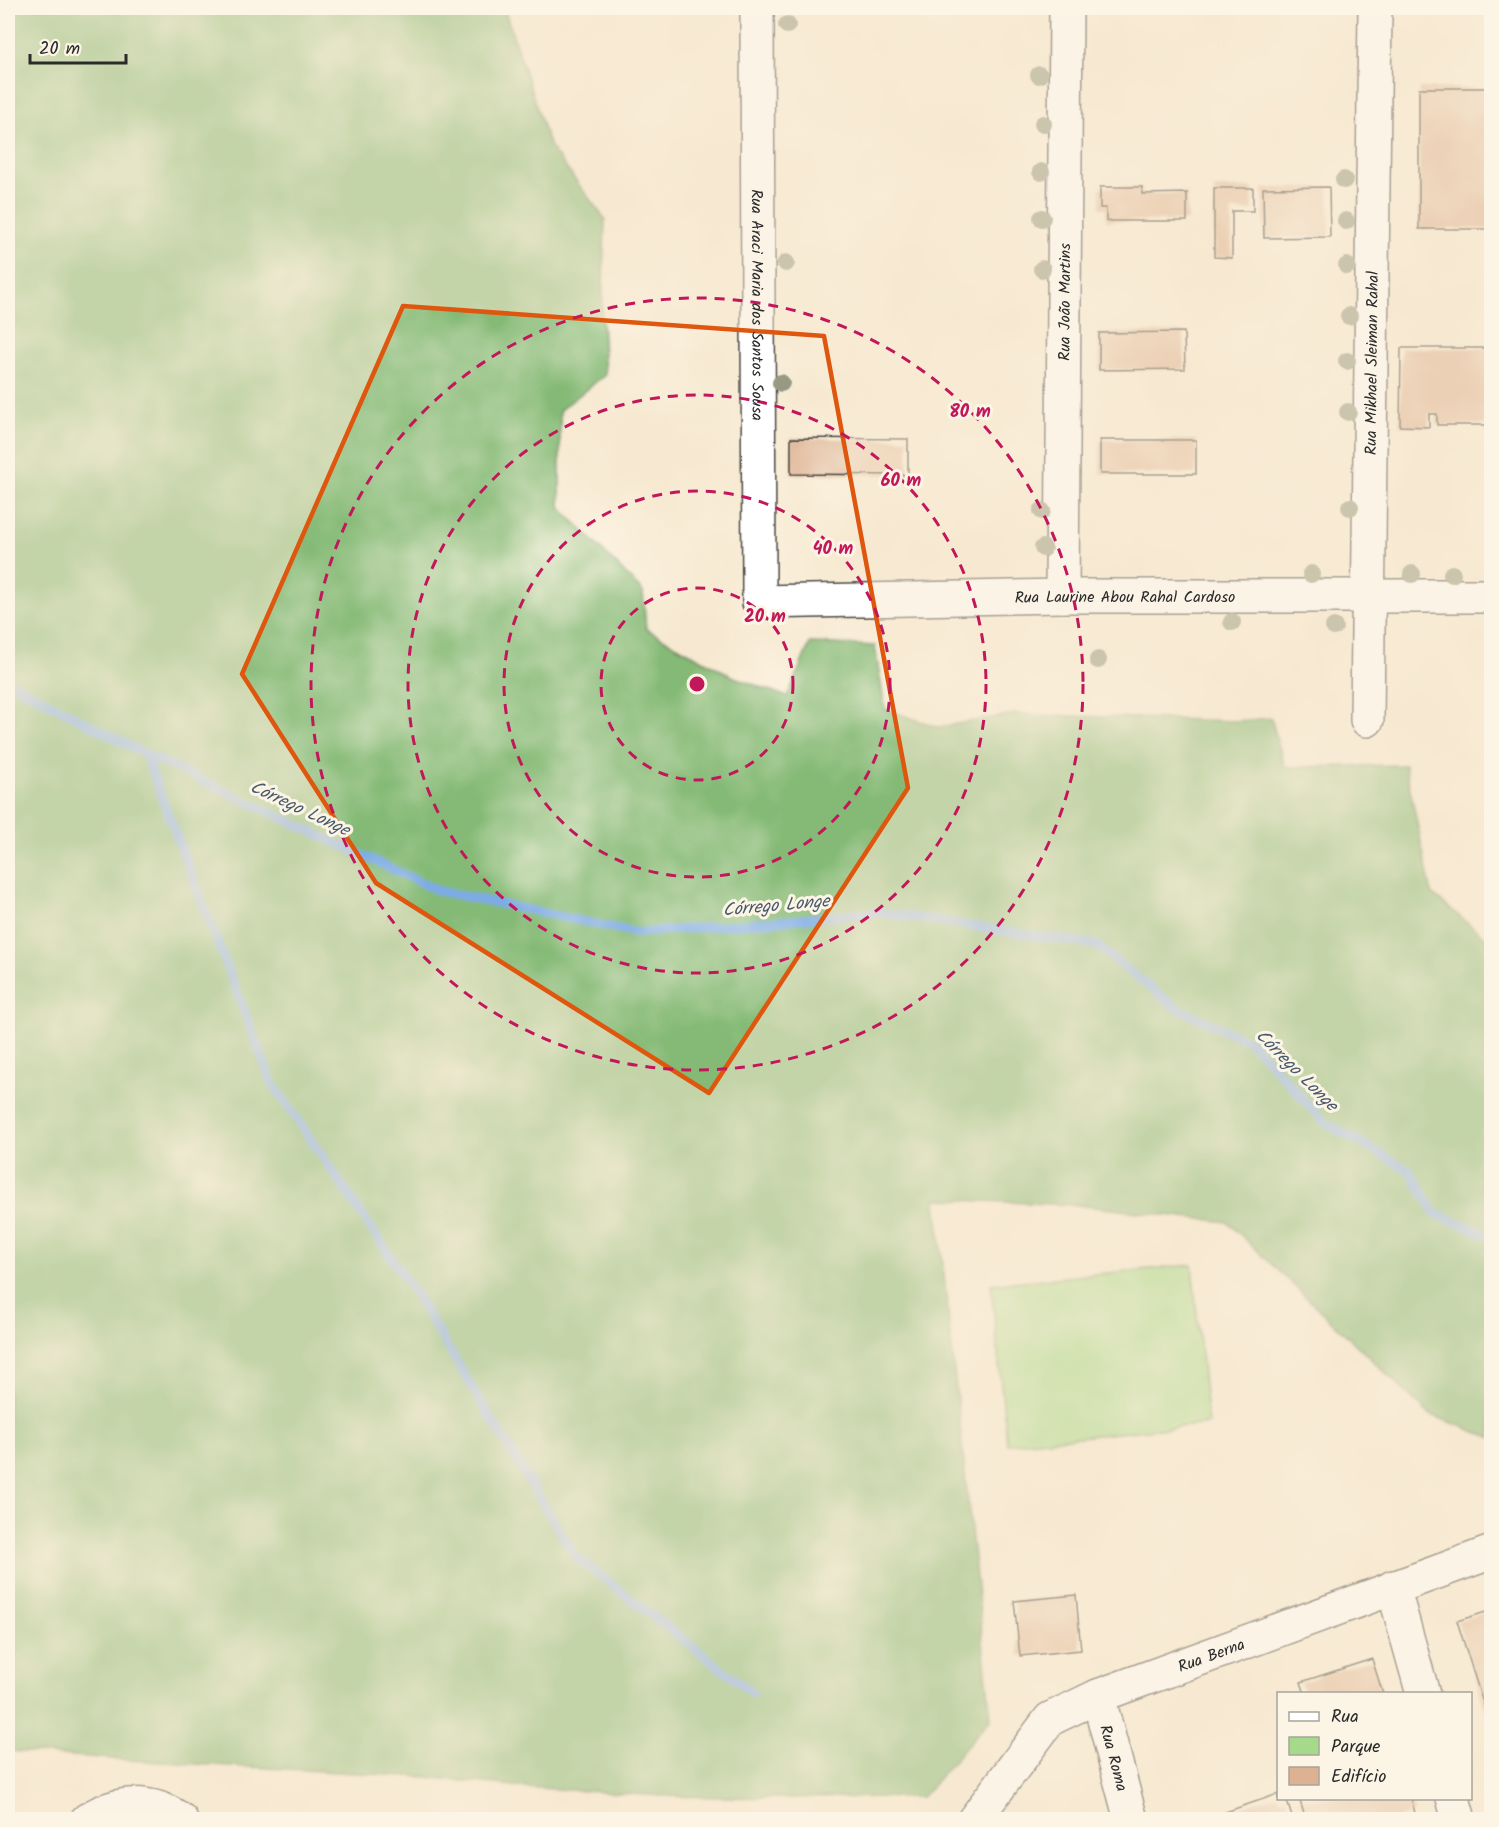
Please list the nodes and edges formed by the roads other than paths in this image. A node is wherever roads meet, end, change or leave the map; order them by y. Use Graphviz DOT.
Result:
graph roads {
  1 [pos="758,8"];
  2 [pos="1066,8"];
  3 [pos="1375,8"];
  4 [pos="1062,596"];
  5 [pos="1491,596"];
  6 [pos="1369,597"];
  7 [pos="759,602"];
  8 [pos="1367,720"];
  9 [pos="1491,1552"];
  10 [pos="1393,1587"];
  11 [pos="1422,1692"];
  12 [pos="1098,1696"];
  13 [pos="1454,1800"];
  14 [pos="87,1820"];
  15 [pos="181,1820"];
  16 [pos="974,1820"];
  17 [pos="1131,1820"];
  18 [pos="1459,1820"];
  1 -- 7 [label="street, Rua Araci Maria dos Santos Sousa"];
  2 -- 4 [label="street, Rua João Martins"];
  3 -- 6 [label="street, Rua Mikhael Sleiman Rahal"];
  4 -- 6 [label="street, Rua Laurine Abou Rahal Cardoso"];
  4 -- 7 [label="street, Rua Laurine Abou Rahal Cardoso"];
  5 -- 6 [label="street, Rua Laurine Abou Rahal Cardoso"];
  6 -- 8 [label="street, Rua Mikhael Sleiman Rahal"];
  9 -- 10 [label="street, Rua Berna"];
  10 -- 11 [label="street"];
  10 -- 12 [label="street, Rua Berna"];
  12 -- 16 [label="street, Rua Berna"];
  12 -- 17 [label="street, Rua Roma"];
  13 -- 18 [label="street"];
  14 -- 15 [label="street"];
}
